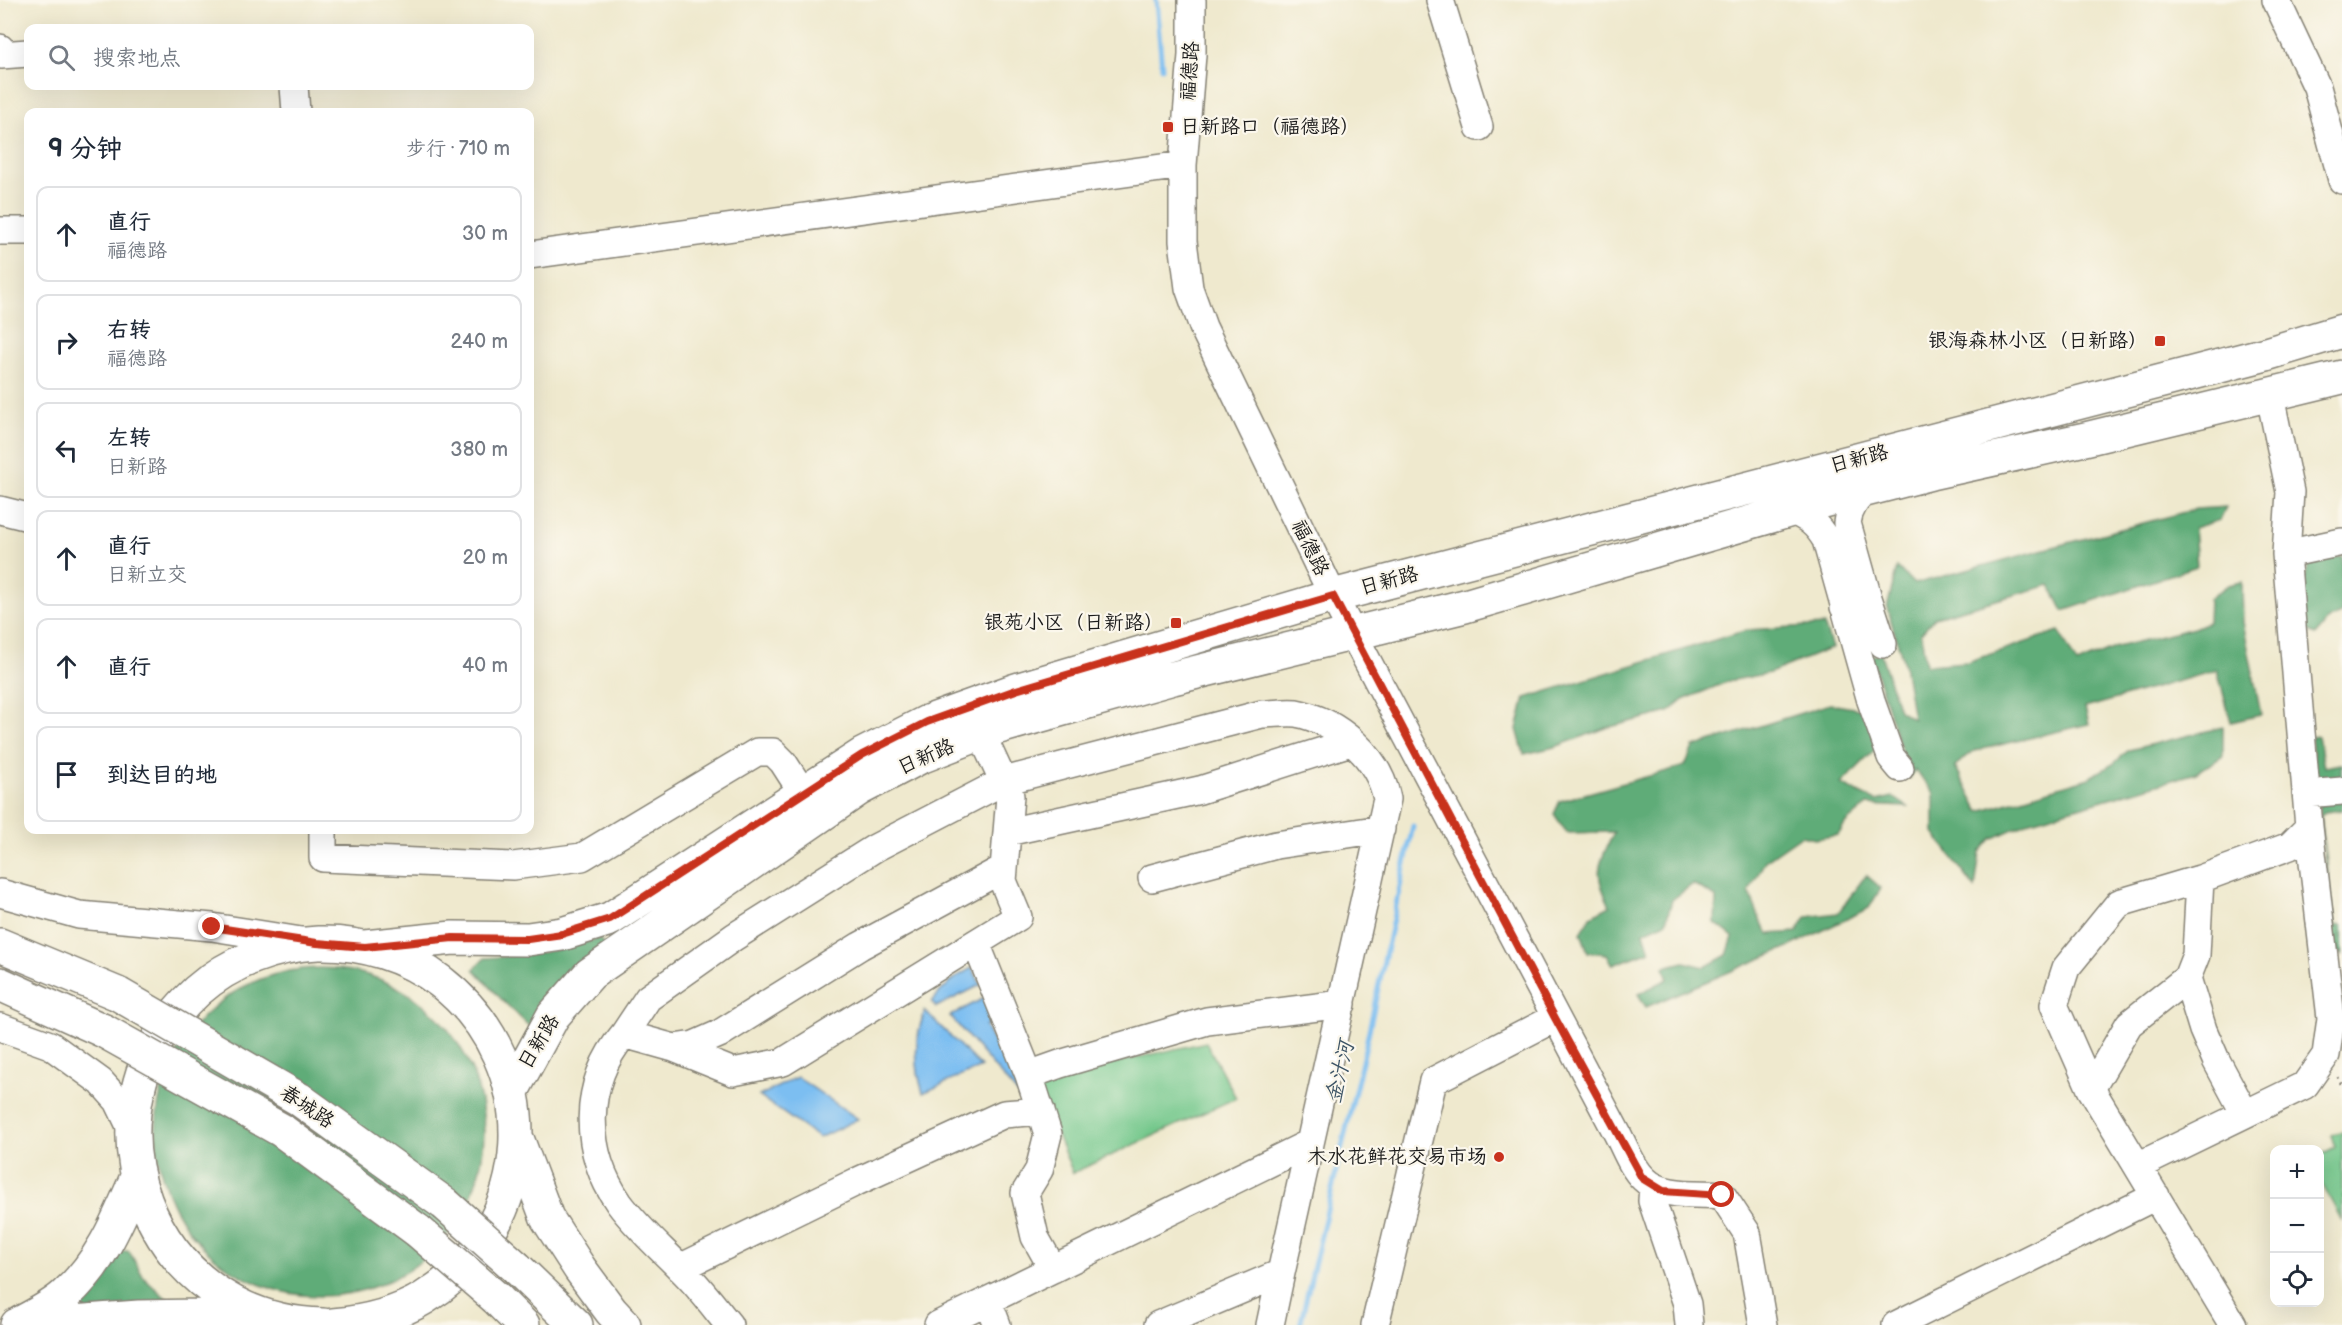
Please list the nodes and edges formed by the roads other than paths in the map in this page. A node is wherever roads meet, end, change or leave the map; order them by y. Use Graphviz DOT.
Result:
graph roads {
  1 [pos="1192,0"];
  2 [pos="1440,0"];
  3 [pos="2276,0"];
  4 [pos="24,52"];
  5 [pos="0,53"];
  6 [pos="294,90"];
  7 [pos="296,108"];
  8 [pos="1479,127"];
  9 [pos="1183,165"];
  10 [pos="2342,180"];
  11 [pos="0,231"];
  12 [pos="24,231"];
  13 [pos="534,254"];
  14 [pos="2339,343"];
  15 [pos="2270,396"];
  16 [pos="1931,473"];
  17 [pos="1868,489"];
  18 [pos="0,510"];
  19 [pos="1790,510"];
  20 [pos="24,516"];
  21 [pos="2342,542"];
  22 [pos="2286,554"];
  23 [pos="1333,596"];
  24 [pos="1856,603"];
  25 [pos="1353,632"];
  26 [pos="1883,645"];
  27 [pos="981,733"];
  28 [pos="1351,742"];
  29 [pos="1900,768"];
  30 [pos="1004,781"];
  31 [pos="2342,791"];
  32 [pos="803,793"];
  33 [pos="2306,794"];
  34 [pos="2309,827"];
  35 [pos="1381,829"];
  36 [pos="1007,832"];
  37 [pos="323,834"];
  38 [pos="1004,868"];
  39 [pos="1152,878"];
  40 [pos="2200,879"];
  41 [pos="0,893"];
  42 [pos="2332,941"];
  43 [pos="317,943"];
  44 [pos="976,943"];
  45 [pos="0,945"];
  46 [pos="365,947"];
  47 [pos="2187,978"];
  48 [pos="0,984"];
  49 [pos="1342,1004"];
  50 [pos="1555,1018"];
  51 [pos="0,1026"];
  52 [pos="624,1034"];
  53 [pos="2335,1043"];
  54 [pos="674,1048"];
  55 [pos="1029,1075"];
  56 [pos="2091,1089"];
  57 [pos="512,1091"];
  58 [pos="1041,1111"];
  59 [pos="2245,1114"];
  60 [pos="132,1130"];
  61 [pos="517,1139"];
  62 [pos="1310,1143"];
  63 [pos="2138,1166"];
  64 [pos="137,1177"];
  65 [pos="1653,1186"];
  66 [pos="2156,1196"];
  67 [pos="680,1268"];
  68 [pos="1053,1269"];
  69 [pos="1281,1273"];
  70 [pos="993,1313"];
  71 [pos="260,1315"];
  72 [pos="17,1325"];
  73 [pos="67,1325"];
  74 [pos="308,1325"];
  75 [pos="323,1325"];
  76 [pos="333,1325"];
  77 [pos="523,1325"];
  78 [pos="576,1325"];
  79 [pos="624,1325"];
  80 [pos="729,1325"];
  81 [pos="938,1325"];
  82 [pos="1158,1325"];
  83 [pos="1270,1325"];
  84 [pos="1375,1325"];
  85 [pos="1689,1325"];
  86 [pos="1763,1325"];
  87 [pos="1896,1325"];
  88 [pos="2233,1325"];
  1 -- 9 [label="street, 福德路"];
  2 -- 8 [label="street"];
  3 -- 10 [label="street"];
  4 -- 5 [label="street"];
  6 -- 7 [label="street"];
  9 -- 13 [label="street"];
  9 -- 23 [label="street, 福德路"];
  11 -- 12 [label="street"];
  14 -- 15 [label="main road, 日新路"];
  14 -- 16 [label="main road, 日新路"];
  14 -- 23 [label="main road, 日新路"];
  15 -- 16 [label="main road, 日新路"];
  15 -- 22 [label="street"];
  16 -- 17 [label="main road, 日新路"];
  17 -- 19 [label="main road, 日新路"];
  17 -- 24 [label="street"];
  18 -- 20 [label="street"];
  19 -- 24 [label="street"];
  19 -- 25 [label="main road, 日新路"];
  21 -- 22 [label="street"];
  22 -- 33 [label="street"];
  23 -- 25 [label="street, 福德路"];
  23 -- 32 [label="main road, 日新路"];
  24 -- 26 [label="street"];
  24 -- 29 [label="street"];
  25 -- 27 [label="main road, 日新路"];
  25 -- 50 [label="street, 福德路"];
  27 -- 30 [label="street"];
  27 -- 57 [label="main road, 日新路"];
  28 -- 30 [label="street"];
  28 -- 35 [label="street"];
  28 -- 36 [label="street"];
  30 -- 36 [label="street"];
  30 -- 52 [label="street"];
  31 -- 33 [label="street"];
  32 -- 37 [label="street"];
  32 -- 46 [label="main road, 日新路"];
  33 -- 34 [label="street"];
  34 -- 40 [label="street"];
  34 -- 42 [label="street"];
  35 -- 39 [label="street"];
  35 -- 49 [label="street"];
  36 -- 38 [label="street"];
  38 -- 44 [label="street"];
  38 -- 54 [label="street"];
  40 -- 47 [label="street"];
  40 -- 56 [label="street"];
  41 -- 43 [label="street"];
  42 -- 53 [label="street"];
  43 -- 46 [label="main road"];
  43 -- 60 [label="main road"];
  44 -- 54 [label="street"];
  44 -- 55 [label="street"];
  45 -- 78 [label="main road, 春城路, bridge"];
  46 -- 57 [label="main road"];
  47 -- 56 [label="street"];
  47 -- 59 [label="street"];
  48 -- 77 [label="main road, 春城路, bridge"];
  49 -- 55 [label="street"];
  49 -- 62 [label="street"];
  50 -- 65 [label="street, 福德路"];
  50 -- 84 [label="street"];
  51 -- 60 [label="street"];
  52 -- 54 [label="street"];
  52 -- 67 [label="street"];
  53 -- 59 [label="street"];
  55 -- 58 [label="street"];
  56 -- 63 [label="street"];
  57 -- 61 [label="main road"];
  58 -- 67 [label="street"];
  58 -- 68 [label="street"];
  59 -- 63 [label="street"];
  60 -- 64 [label="main road"];
  61 -- 76 [label="main road"];
  61 -- 79 [label="main road"];
  62 -- 68 [label="street"];
  62 -- 69 [label="street"];
  63 -- 66 [label="street"];
  64 -- 71 [label="main road"];
  64 -- 72 [label="main road"];
  65 -- 85 [label="street"];
  65 -- 86 [label="street"];
  66 -- 87 [label="street"];
  66 -- 88 [label="street"];
  67 -- 80 [label="street"];
  68 -- 70 [label="street"];
  69 -- 82 [label="street"];
  69 -- 83 [label="street"];
  70 -- 81 [label="street"];
  71 -- 73 [label="main road"];
  71 -- 74 [label="main road"];
  74 -- 75 [label="main road"];
}
